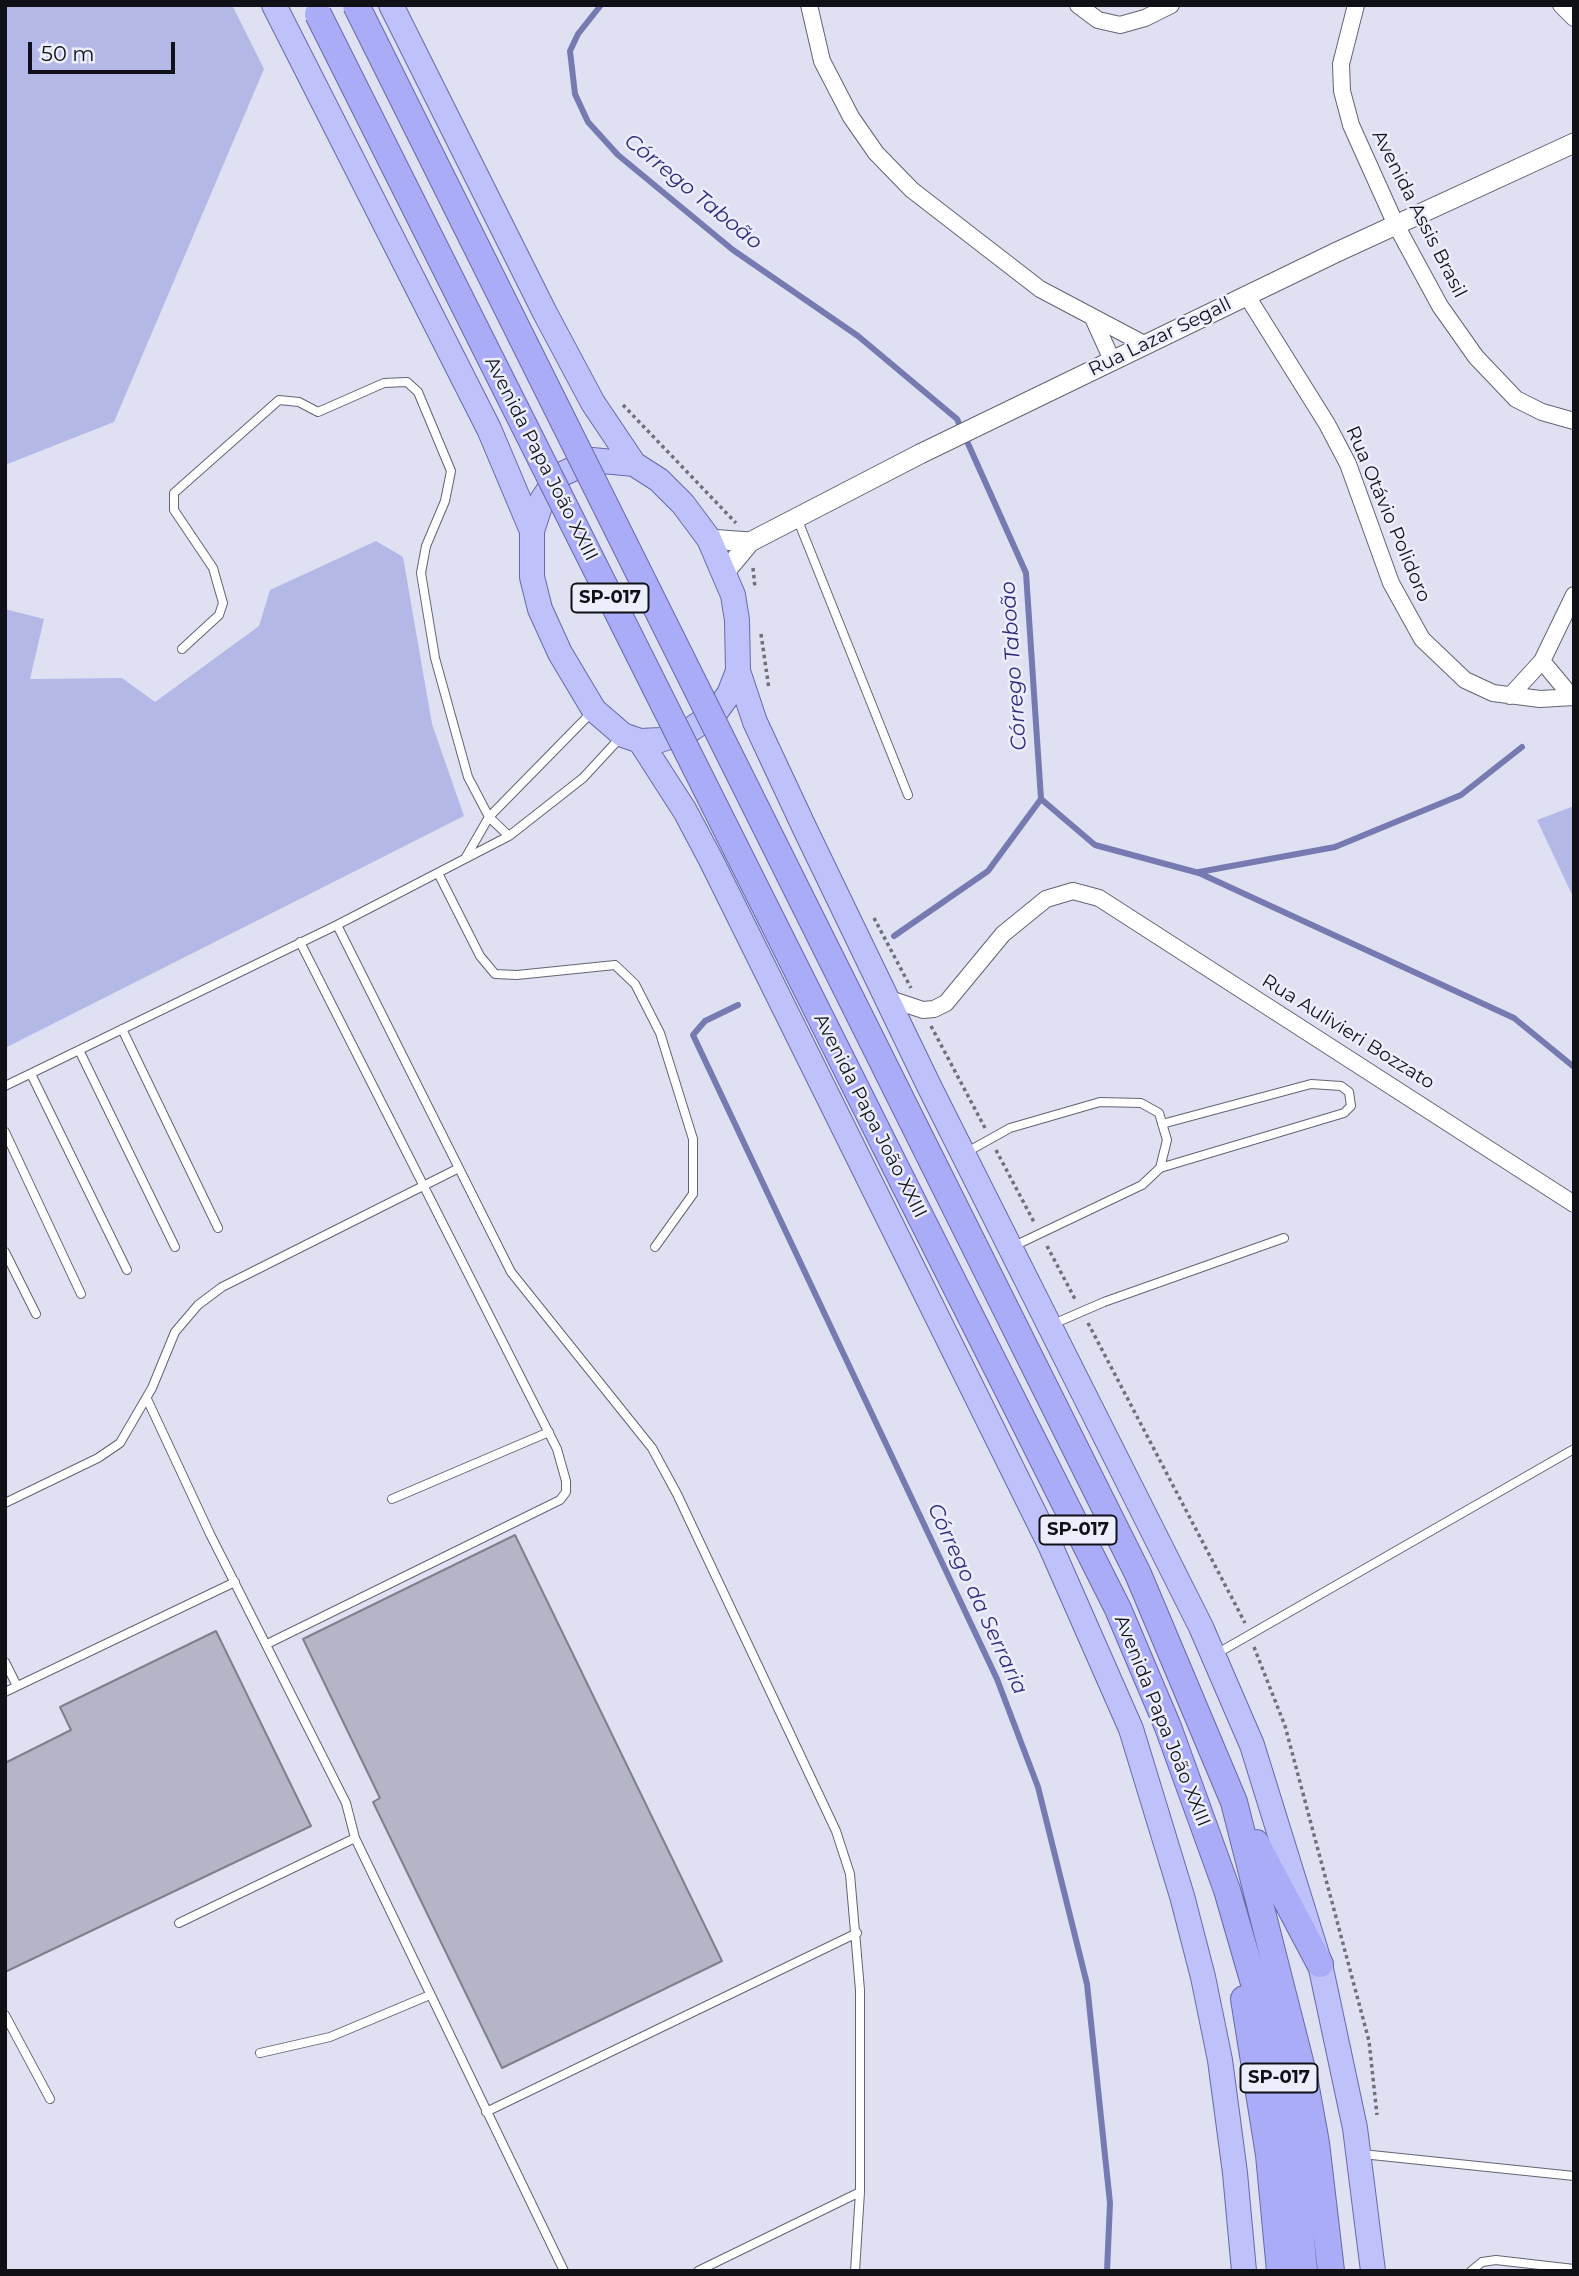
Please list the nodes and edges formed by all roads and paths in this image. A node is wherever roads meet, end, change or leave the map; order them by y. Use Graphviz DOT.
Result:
graph roads {
  1 [pos="274,5"];
  2 [pos="356,5"];
  3 [pos="391,5"];
  4 [pos="809,5"];
  5 [pos="1078,5"];
  6 [pos="1171,5"];
  7 [pos="1356,5"];
  8 [pos="1560,5"];
  9 [pos="316,10"];
  10 [pos="1574,18"];
  11 [pos="1574,142"];
  12 [pos="1396,225"];
  13 [pos="1247,296"];
  14 [pos="1093,318"];
  15 [pos="1144,344"];
  16 [pos="1112,360"];
  17 [pos="1574,421"];
  18 [pos="634,464"];
  19 [pos="797,518"];
  20 [pos="532,531"];
  21 [pos="709,539"];
  22 [pos="750,542"];
  23 [pos="725,572"];
  24 [pos="1574,595"];
  25 [pos="182,649"];
  26 [pos="1542,662"];
  27 [pos="738,671"];
  28 [pos="1510,696"];
  29 [pos="1573,697"];
  30 [pos="594,710"];
  31 [pos="631,738"];
  32 [pos="908,795"];
  33 [pos="489,817"];
  34 [pos="509,836"];
  35 [pos="466,857"];
  36 [pos="438,873"];
  37 [pos="337,925"];
  38 [pos="300,942"];
  39 [pos="887,998"];
  40 [pos="122,1029"];
  41 [pos="79,1050"];
  42 [pos="31,1074"];
  43 [pos="5,1086"];
  44 [pos="1162,1124"];
  45 [pos="5,1132"];
  46 [pos="963,1154"];
  47 [pos="460,1168"];
  48 [pos="1160,1168"];
  49 [pos="422,1187"];
  50 [pos="1574,1203"];
  51 [pos="218,1228"];
  52 [pos="1284,1238"];
  53 [pos="175,1247"];
  54 [pos="654,1247"];
  55 [pos="1011,1247"];
  56 [pos="5,1252"];
  57 [pos="127,1270"];
  58 [pos="81,1294"];
  59 [pos="37,1314"];
  60 [pos="1051,1325"];
  61 [pos="147,1399"];
  62 [pos="549,1433"];
  63 [pos="1574,1449"];
  64 [pos="392,1499"];
  65 [pos="5,1503"];
  66 [pos="235,1582"];
  67 [pos="267,1644"];
  68 [pos="1214,1656"];
  69 [pos="5,1662"];
  70 [pos="17,1686"];
  71 [pos="5,1692"];
  72 [pos="1234,1802"];
  73 [pos="355,1838"];
  74 [pos="1227,1890"];
  75 [pos="179,1923"];
  76 [pos="857,1933"];
  77 [pos="1320,1964"];
  78 [pos="430,1995"];
  79 [pos="5,2015"];
  80 [pos="260,2053"];
  81 [pos="50,2099"];
  82 [pos="486,2112"];
  83 [pos="1359,2154"];
  84 [pos="1574,2176"];
  85 [pos="860,2192"];
  86 [pos="1574,2269"];
  87 [pos="564,2271"];
  88 [pos="698,2271"];
  89 [pos="855,2271"];
  90 [pos="1244,2271"];
  91 [pos="1280,2271"];
  92 [pos="1304,2271"];
  93 [pos="1331,2271"];
  94 [pos="1373,2271"];
  95 [pos="1471,2271"];
  1 -- 20 [label="main road, Avenida Papa João XXIII"];
  2 -- 72 [label="highway, Avenida Papa João XXIII / SP-017, bridge"];
  3 -- 18 [label="main road"];
  4 -- 14 [label="street"];
  5 -- 6 [label="street"];
  7 -- 12 [label="street, Avenida Assis Brasil"];
  8 -- 10 [label="street"];
  9 -- 74 [label="highway, Avenida Papa João XXIII / SP-017, bridge"];
  11 -- 12 [label="street, Rua Lazar Segall"];
  12 -- 13 [label="street, Rua Lazar Segall"];
  12 -- 17 [label="street, Avenida Assis Brasil"];
  13 -- 15 [label="street, Rua Lazar Segall"];
  13 -- 28 [label="street, Rua Otávio Polidoro"];
  14 -- 15 [label="street"];
  14 -- 16 [label="street"];
  15 -- 16 [label="street, Rua Lazar Segall"];
  16 -- 19 [label="street, Rua Lazar Segall"];
  18 -- 20 [label="main road"];
  18 -- 21 [label="main road"];
  19 -- 22 [label="street, Rua Lazar Segall"];
  19 -- 32 [label="lane"];
  20 -- 30 [label="main road"];
  21 -- 22 [label="street"];
  21 -- 23 [label="main road"];
  22 -- 23 [label="street, Rua Lazar Segall"];
  23 -- 27 [label="main road"];
  24 -- 26 [label="street"];
  25 -- 33 [label="lane"];
  26 -- 28 [label="street"];
  26 -- 29 [label="street"];
  27 -- 31 [label="main road"];
  27 -- 39 [label="main road"];
  28 -- 29 [label="street, Rua Otávio Polidoro"];
  30 -- 31 [label="main road"];
  30 -- 33 [label="lane"];
  31 -- 34 [label="lane"];
  31 -- 90 [label="main road, Avenida Papa João XXIII"];
  33 -- 34 [label="lane"];
  33 -- 35 [label="lane"];
  34 -- 35 [label="lane"];
  35 -- 36 [label="lane"];
  36 -- 37 [label="lane"];
  36 -- 54 [label="lane"];
  37 -- 38 [label="lane"];
  37 -- 47 [label="lane"];
  38 -- 40 [label="lane"];
  38 -- 49 [label="lane"];
  39 -- 46 [label="main road"];
  39 -- 50 [label="street, Rua Aulivieri Bozzato"];
  40 -- 41 [label="lane"];
  40 -- 51 [label="lane"];
  41 -- 42 [label="lane"];
  41 -- 53 [label="lane"];
  42 -- 43 [label="lane"];
  42 -- 57 [label="lane"];
  44 -- 46 [label="lane"];
  44 -- 48 [label="lane"];
  44 -- 48 [label="lane"];
  45 -- 58 [label="lane"];
  46 -- 55 [label="main road"];
  47 -- 49 [label="lane"];
  47 -- 76 [label="lane"];
  48 -- 55 [label="lane"];
  49 -- 61 [label="lane"];
  49 -- 62 [label="lane"];
  52 -- 60 [label="lane"];
  55 -- 60 [label="main road"];
  56 -- 59 [label="lane"];
  60 -- 68 [label="main road"];
  61 -- 65 [label="lane"];
  61 -- 66 [label="lane"];
  62 -- 64 [label="lane"];
  62 -- 67 [label="lane"];
  63 -- 68 [label="lane"];
  66 -- 67 [label="lane"];
  66 -- 70 [label="lane"];
  67 -- 73 [label="lane"];
  68 -- 77 [label="main road"];
  69 -- 70 [label="lane"];
  70 -- 71 [label="lane"];
  72 -- 77 [label="highway"];
  72 -- 93 [label="highway, Avenida Papa João XXIII / SP-017"];
  73 -- 75 [label="lane"];
  73 -- 78 [label="lane"];
  74 -- 91 [label="highway"];
  74 -- 92 [label="highway, Avenida Papa João XXIII / SP-017"];
  76 -- 82 [label="lane"];
  76 -- 85 [label="lane"];
  77 -- 83 [label="main road"];
  78 -- 80 [label="lane"];
  78 -- 82 [label="lane"];
  79 -- 81 [label="lane"];
  82 -- 87 [label="lane"];
  83 -- 84 [label="lane"];
  83 -- 94 [label="main road"];
  85 -- 88 [label="lane"];
  85 -- 89 [label="lane"];
  86 -- 95 [label="lane"];
}
